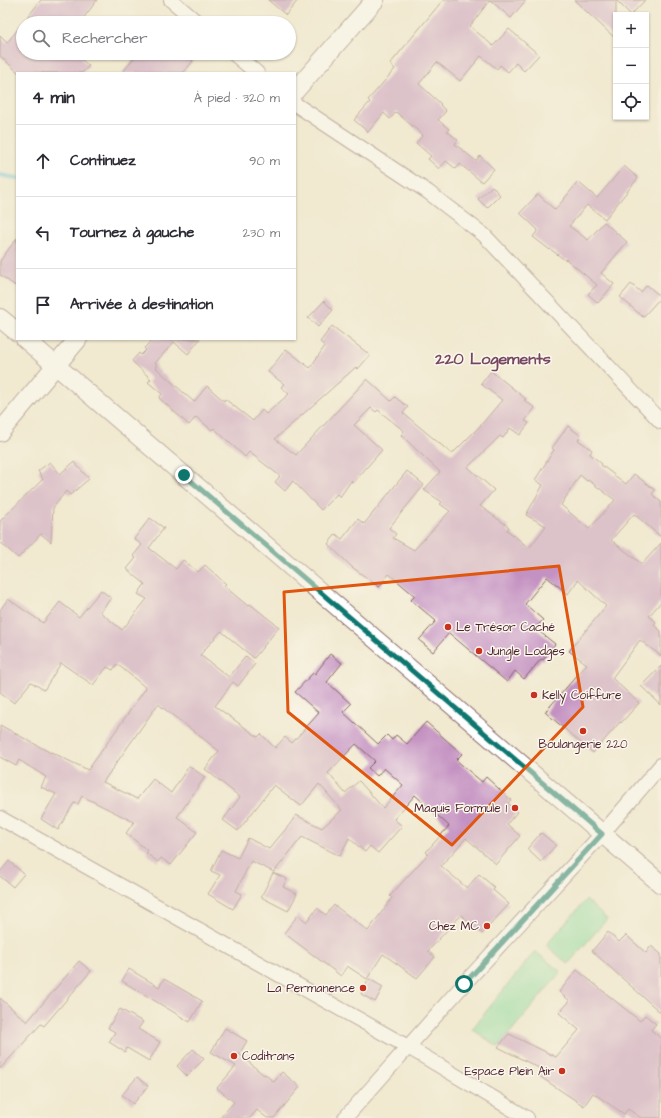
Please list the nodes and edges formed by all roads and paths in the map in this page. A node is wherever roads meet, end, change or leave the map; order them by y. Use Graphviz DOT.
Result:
graph roads {
  1 [pos="171,0"];
  2 [pos="375,0"];
  3 [pos="190,16"];
  4 [pos="241,60"];
  5 [pos="256,72"];
  6 [pos="296,90"];
  7 [pos="296,105"];
  8 [pos="0,318"];
  9 [pos="16,331"];
  10 [pos="26,340"];
  11 [pos="77,340"];
  12 [pos="56,365"];
  13 [pos="661,422"];
  14 [pos="0,432"];
  15 [pos="661,765"];
  16 [pos="0,818"];
  17 [pos="602,834"];
  18 [pos="661,884"];
  19 [pos="408,1047"];
  20 [pos="345,1118"];
  21 [pos="527,1118"];
  1 -- 3 [label="street"];
  2 -- 6 [label="street"];
  4 -- 5 [label="street"];
  7 -- 13 [label="street"];
  8 -- 9 [label="street"];
  10 -- 12 [label="street"];
  11 -- 12 [label="street"];
  12 -- 14 [label="street"];
  12 -- 17 [label="street"];
  15 -- 17 [label="street"];
  16 -- 19 [label="street"];
  17 -- 18 [label="street"];
  17 -- 19 [label="street"];
  19 -- 20 [label="street"];
  19 -- 21 [label="street"];
}
